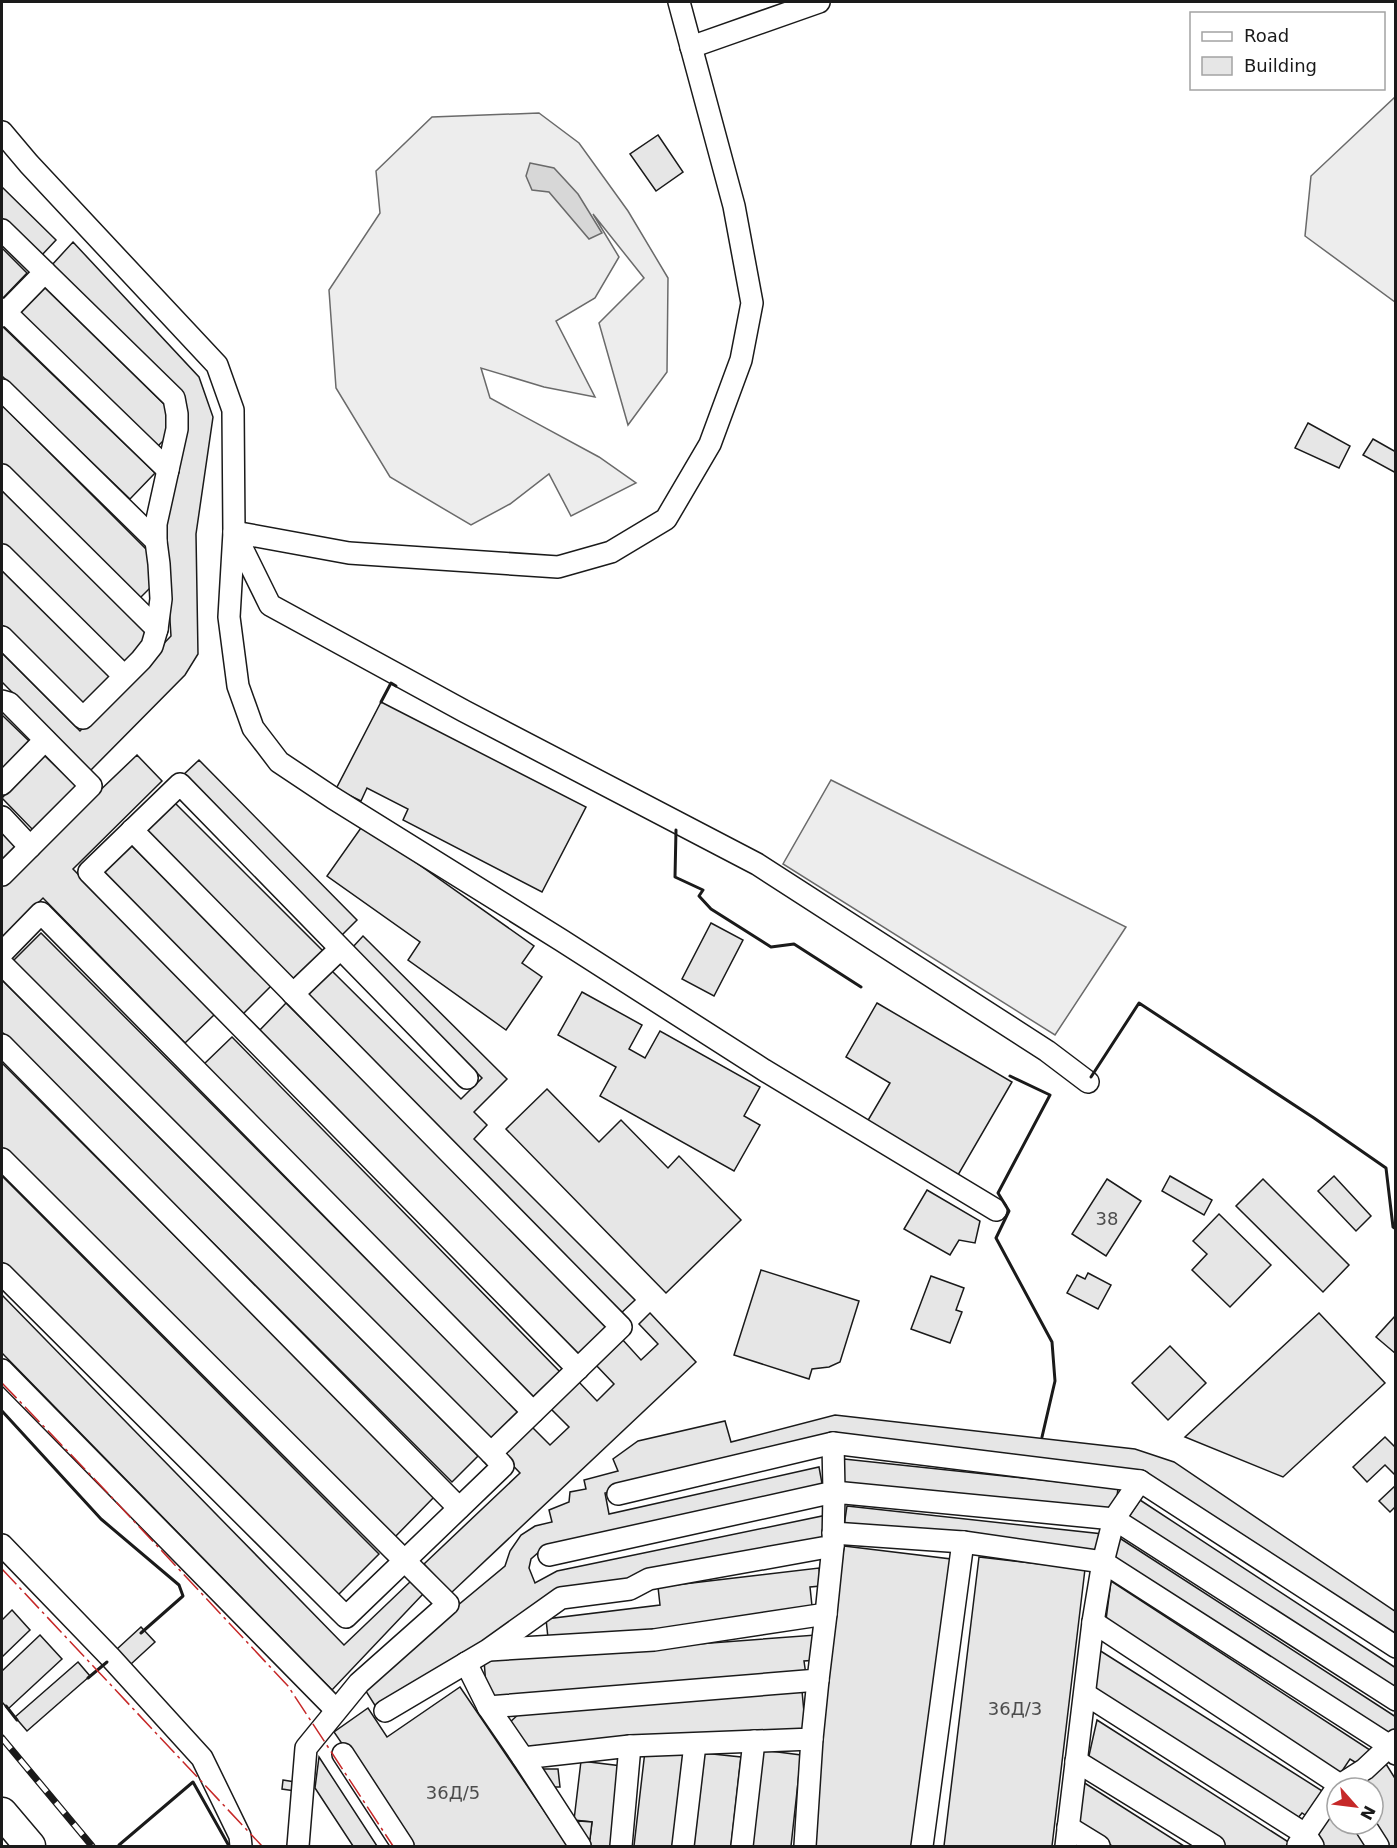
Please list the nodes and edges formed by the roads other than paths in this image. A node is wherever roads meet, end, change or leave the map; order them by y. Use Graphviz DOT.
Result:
graph roads {
  1 [pos="679,2"];
  2 [pos="810,3"];
  3 [pos="691,47"];
  4 [pos="2,132"];
  5 [pos="2,230"];
  6 [pos="45,272"];
  7 [pos="3,313"];
  8 [pos="2,390"];
  9 [pos="168,470"];
  10 [pos="2,475"];
  11 [pos="234,532"];
  12 [pos="156,541"];
  13 [pos="2,555"];
  14 [pos="157,629"];
  15 [pos="2,637"];
  16 [pos="124,676"];
  17 [pos="2,701"];
  18 [pos="45,740"];
  19 [pos="2,784"];
  20 [pos="2,817"];
  21 [pos="132,830"];
  22 [pos="30,847"];
  23 [pos="2,875"];
  24 [pos="340,949"];
  25 [pos="2,953"];
  26 [pos="2,964"];
  27 [pos="293,994"];
  28 [pos="2,1045"];
  29 [pos="467,1078"];
  30 [pos="1088,1082"];
  31 [pos="2,1159"];
  32 [pos="996,1210"];
  33 [pos="2,1274"];
  34 [pos="578,1369"];
  35 [pos="2,1370"];
  36 [pos="533,1412"];
  37 [pos="833,1443"];
  38 [pos="491,1453"];
  39 [pos="1140,1481"];
  40 [pos="834,1492"];
  41 [pos="618,1494"];
  42 [pos="459,1508"];
  43 [pos="1114,1519"];
  44 [pos="833,1540"];
  45 [pos="963,1542"];
  46 [pos="2,1545"];
  47 [pos="549,1555"];
  48 [pos="405,1560"];
  49 [pos="1103,1562"];
  50 [pos="826,1614"];
  51 [pos="1093,1622"];
  52 [pos="1395,1647"];
  53 [pos="488,1650"];
  54 [pos="466,1663"];
  55 [pos="818,1680"];
  56 [pos="1085,1694"];
  57 [pos="1395,1700"];
  58 [pos="488,1707"];
  59 [pos="336,1710"];
  60 [pos="385,1711"];
  61 [pos="812,1739"];
  62 [pos="754,1741"];
  63 [pos="695,1744"];
  64 [pos="630,1746"];
  65 [pos="1394,1747"];
  66 [pos="343,1754"];
  67 [pos="523,1758"];
  68 [pos="1076,1761"];
  69 [pos="1356,1776"];
  70 [pos="1325,1778"];
  71 [pos="1325,1810"];
  72 [pos="2,1813"];
  73 [pos="1067,1837"];
  74 [pos="1305,1842"];
  75 [pos="30,1846"];
  76 [pos="241,1846"];
  77 [pos="298,1846"];
  78 [pos="403,1846"];
  79 [pos="580,1846"];
  80 [pos="621,1846"];
  81 [pos="683,1846"];
  82 [pos="742,1846"];
  83 [pos="804,1846"];
  84 [pos="922,1846"];
  85 [pos="1099,1846"];
  86 [pos="1214,1846"];
  1 -- 3 [label="lane"];
  2 -- 3 [label="lane"];
  3 -- 11 [label="lane"];
  4 -- 11 [label="lane"];
  5 -- 6 [label="lane"];
  6 -- 7 [label="lane"];
  6 -- 9 [label="lane"];
  7 -- 9 [label="lane"];
  8 -- 12 [label="lane"];
  9 -- 12 [label="lane"];
  10 -- 14 [label="lane"];
  11 -- 30 [label="lane"];
  11 -- 32 [label="lane"];
  12 -- 14 [label="lane"];
  13 -- 16 [label="lane"];
  14 -- 16 [label="lane"];
  15 -- 16 [label="lane"];
  17 -- 18 [label="lane"];
  18 -- 19 [label="lane"];
  18 -- 22 [label="lane"];
  20 -- 22 [label="lane"];
  21 -- 24 [label="lane"];
  21 -- 27 [label="lane"];
  21 -- 34 [label="lane"];
  22 -- 23 [label="lane"];
  24 -- 27 [label="lane"];
  24 -- 29 [label="lane"];
  25 -- 36 [label="lane"];
  26 -- 38 [label="lane"];
  27 -- 34 [label="lane"];
  28 -- 42 [label="lane"];
  31 -- 48 [label="lane"];
  33 -- 48 [label="lane"];
  34 -- 36 [label="lane"];
  35 -- 59 [label="lane"];
  36 -- 38 [label="lane"];
  37 -- 39 [label="lane"];
  37 -- 40 [label="lane"];
  37 -- 41 [label="lane"];
  38 -- 42 [label="lane"];
  39 -- 43 [label="lane"];
  39 -- 52 [label="lane"];
  40 -- 43 [label="lane"];
  40 -- 44 [label="lane"];
  40 -- 47 [label="lane"];
  42 -- 48 [label="lane"];
  43 -- 49 [label="lane"];
  43 -- 57 [label="lane"];
  44 -- 45 [label="lane"];
  44 -- 50 [label="lane"];
  44 -- 53 [label="lane"];
  45 -- 49 [label="lane"];
  45 -- 84 [label="lane"];
  46 -- 76 [label="lane"];
  48 -- 59 [label="lane"];
  49 -- 51 [label="lane"];
  49 -- 65 [label="lane"];
  50 -- 53 [label="lane"];
  50 -- 55 [label="lane"];
  51 -- 56 [label="lane"];
  51 -- 70 [label="lane"];
  53 -- 54 [label="lane"];
  54 -- 58 [label="lane"];
  54 -- 60 [label="lane"];
  55 -- 58 [label="lane"];
  55 -- 61 [label="lane"];
  56 -- 68 [label="lane"];
  56 -- 74 [label="lane"];
  58 -- 67 [label="lane"];
  59 -- 77 [label="lane"];
  61 -- 62 [label="lane"];
  61 -- 83 [label="lane"];
  62 -- 63 [label="lane"];
  62 -- 82 [label="lane"];
  63 -- 64 [label="lane"];
  63 -- 81 [label="lane"];
  64 -- 67 [label="lane"];
  64 -- 80 [label="lane"];
  65 -- 69 [label="lane"];
  66 -- 78 [label="lane"];
  67 -- 79 [label="lane"];
  68 -- 73 [label="lane"];
  68 -- 86 [label="lane"];
  71 -- 74 [label="lane"];
  72 -- 75 [label="highway"];
  73 -- 85 [label="lane"];
}
